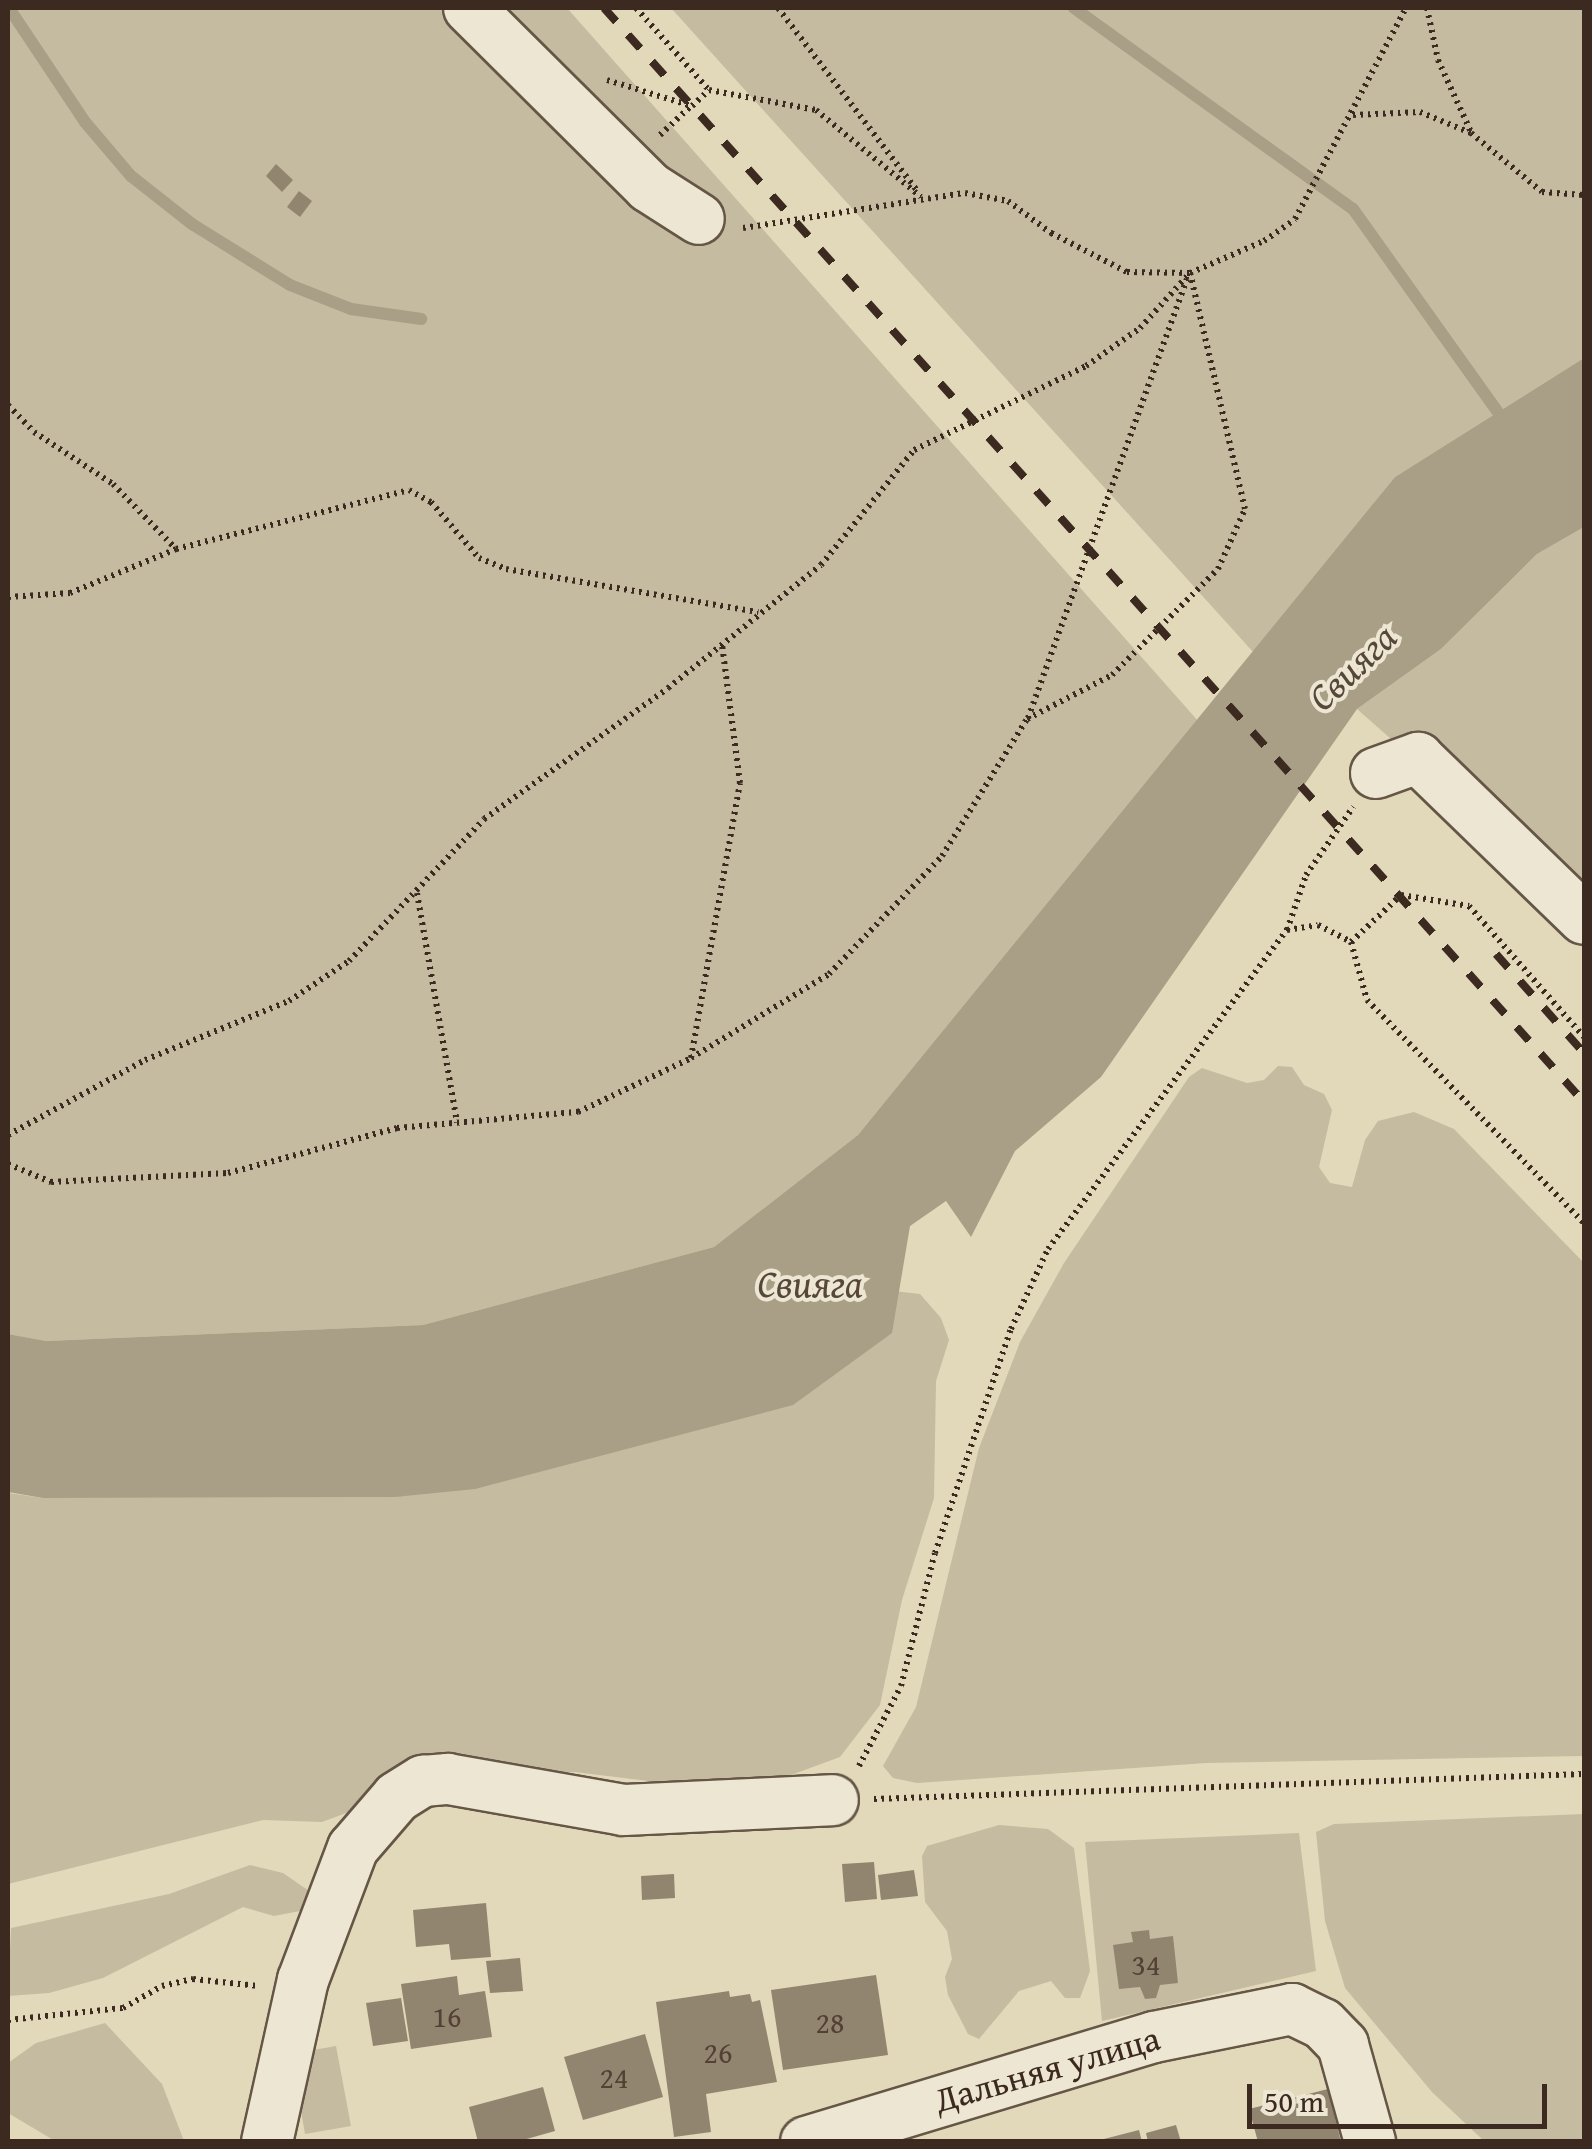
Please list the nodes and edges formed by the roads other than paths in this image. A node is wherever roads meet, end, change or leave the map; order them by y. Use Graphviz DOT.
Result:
graph roads {
  1 [pos="469,8"];
  2 [pos="699,219"];
  3 [pos="1376,772"];
  4 [pos="1584,918"];
  5 [pos="833,1800"];
  6 [pos="266,2142"];
  7 [pos="806,2142"];
  8 [pos="1370,2142"];
  1 -- 2 [label="street"];
  3 -- 4 [label="street"];
  5 -- 6 [label="street"];
  7 -- 8 [label="street, Дальняя улица"];
}
